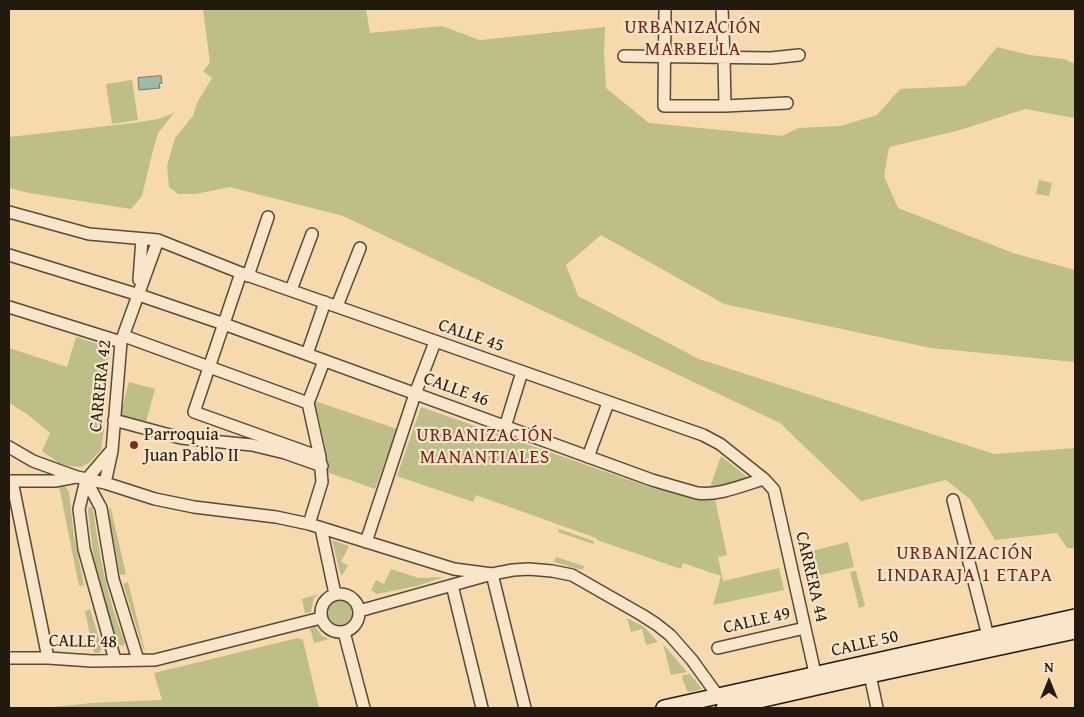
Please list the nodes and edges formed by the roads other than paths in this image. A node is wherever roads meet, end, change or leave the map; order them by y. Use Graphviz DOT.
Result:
graph roads {
  1 [pos="665,9"];
  2 [pos="722,9"];
  3 [pos="799,55"];
  4 [pos="624,56"];
  5 [pos="724,56"];
  6 [pos="665,57"];
  7 [pos="787,103"];
  8 [pos="725,106"];
  9 [pos="9,212"];
  10 [pos="268,217"];
  11 [pos="312,234"];
  12 [pos="142,239"];
  13 [pos="158,240"];
  14 [pos="360,248"];
  15 [pos="9,255"];
  16 [pos="245,274"];
  17 [pos="291,290"];
  18 [pos="139,295"];
  19 [pos="325,302"];
  20 [pos="337,306"];
  21 [pos="9,307"];
  22 [pos="224,324"];
  23 [pos="122,339"];
  24 [pos="435,342"];
  25 [pos="307,354"];
  26 [pos="324,361"];
  27 [pos="210,368"];
  28 [pos="522,372"];
  29 [pos="415,394"];
  30 [pos="308,402"];
  31 [pos="608,402"];
  32 [pos="114,420"];
  33 [pos="505,426"];
  34 [pos="9,447"];
  35 [pos="112,451"];
  36 [pos="588,457"];
  37 [pos="321,462"];
  38 [pos="82,478"];
  39 [pos="764,479"];
  40 [pos="10,481"];
  41 [pos="106,483"];
  42 [pos="953,500"];
  43 [pos="315,526"];
  44 [pos="366,542"];
  45 [pos="492,574"];
  46 [pos="452,585"];
  47 [pos="335,594"];
  48 [pos="359,611"];
  49 [pos="1075,617"];
  50 [pos="320,618"];
  51 [pos="805,628"];
  52 [pos="1075,631"];
  53 [pos="344,632"];
  54 [pos="988,636"];
  55 [pos="718,648"];
  56 [pos="9,658"];
  57 [pos="48,658"];
  58 [pos="115,660"];
  59 [pos="138,660"];
  60 [pos="870,675"];
  61 [pos="817,681"];
  62 [pos="719,699"];
  63 [pos="746,706"];
  64 [pos="364,708"];
  65 [pos="482,708"];
  66 [pos="525,708"];
  67 [pos="664,708"];
  68 [pos="878,708"];
  1 -- 6 [label="street"];
  2 -- 5 [label="street"];
  3 -- 5 [label="street"];
  4 -- 6 [label="street"];
  5 -- 6 [label="street"];
  5 -- 8 [label="street"];
  6 -- 8 [label="street"];
  7 -- 8 [label="street"];
  9 -- 12 [label="street, CALLE 45"];
  10 -- 16 [label="street"];
  11 -- 17 [label="street"];
  12 -- 13 [label="street, CALLE 45"];
  12 -- 18 [label="street"];
  13 -- 16 [label="street, CALLE 45"];
  13 -- 18 [label="street, CARRERA 42"];
  14 -- 20 [label="street"];
  15 -- 18 [label="street, CALLE 46"];
  16 -- 17 [label="street, CALLE 45"];
  16 -- 22 [label="street"];
  17 -- 19 [label="street, CALLE 45"];
  18 -- 22 [label="street, CALLE 46"];
  18 -- 23 [label="street, CARRERA 42"];
  19 -- 20 [label="street, CALLE 45"];
  19 -- 25 [label="street"];
  20 -- 24 [label="street, CALLE 45"];
  21 -- 23 [label="street"];
  22 -- 25 [label="street, CALLE 46"];
  22 -- 27 [label="street"];
  23 -- 27 [label="street"];
  23 -- 32 [label="street, CARRERA 42"];
  24 -- 28 [label="street, CALLE 45"];
  24 -- 29 [label="street"];
  25 -- 26 [label="street, CALLE 46"];
  26 -- 29 [label="street, CALLE 46"];
  26 -- 30 [label="street"];
  27 -- 30 [label="street"];
  27 -- 37 [label="street"];
  28 -- 31 [label="street, CALLE 45"];
  28 -- 33 [label="street"];
  29 -- 33 [label="street, CALLE 46"];
  29 -- 44 [label="street"];
  30 -- 37 [label="street"];
  31 -- 36 [label="street"];
  31 -- 39 [label="street, CALLE 45"];
  32 -- 35 [label="street, CARRERA 42"];
  32 -- 37 [label="street"];
  33 -- 36 [label="street, CALLE 46"];
  34 -- 38 [label="street"];
  35 -- 38 [label="street"];
  35 -- 41 [label="street, CARRERA 42"];
  36 -- 39 [label="street, CALLE 46"];
  37 -- 43 [label="street"];
  38 -- 40 [label="street"];
  38 -- 41 [label="street"];
  38 -- 58 [label="street"];
  38 -- 59 [label="street"];
  39 -- 51 [label="street, CARRERA 44"];
  40 -- 57 [label="street"];
  41 -- 43 [label="street"];
  42 -- 54 [label="street"];
  43 -- 44 [label="street"];
  43 -- 47 [label="street"];
  44 -- 45 [label="street"];
  45 -- 46 [label="street"];
  45 -- 62 [label="street"];
  45 -- 66 [label="street"];
  46 -- 48 [label="street"];
  46 -- 65 [label="street"];
  47 -- 48 [label="street"];
  47 -- 50 [label="street"];
  48 -- 53 [label="street"];
  49 -- 54 [label="main road, CALLE 50"];
  50 -- 53 [label="street"];
  50 -- 59 [label="street, CALLE 48"];
  51 -- 55 [label="street, CALLE 49"];
  51 -- 61 [label="street, CARRERA 44"];
  52 -- 60 [label="main road, CALLE 50"];
  53 -- 64 [label="street"];
  54 -- 61 [label="main road, CALLE 50"];
  56 -- 57 [label="street, CALLE 48"];
  57 -- 58 [label="street, CALLE 48"];
  58 -- 59 [label="street, CALLE 48"];
  60 -- 61 [label="main road, CALLE 50"];
  60 -- 68 [label="street"];
  61 -- 62 [label="main road, CALLE 50"];
  61 -- 63 [label="main road, CALLE 50"];
  62 -- 63 [label="main road, CALLE 50"];
  62 -- 67 [label="main road, CALLE 50"];
}
